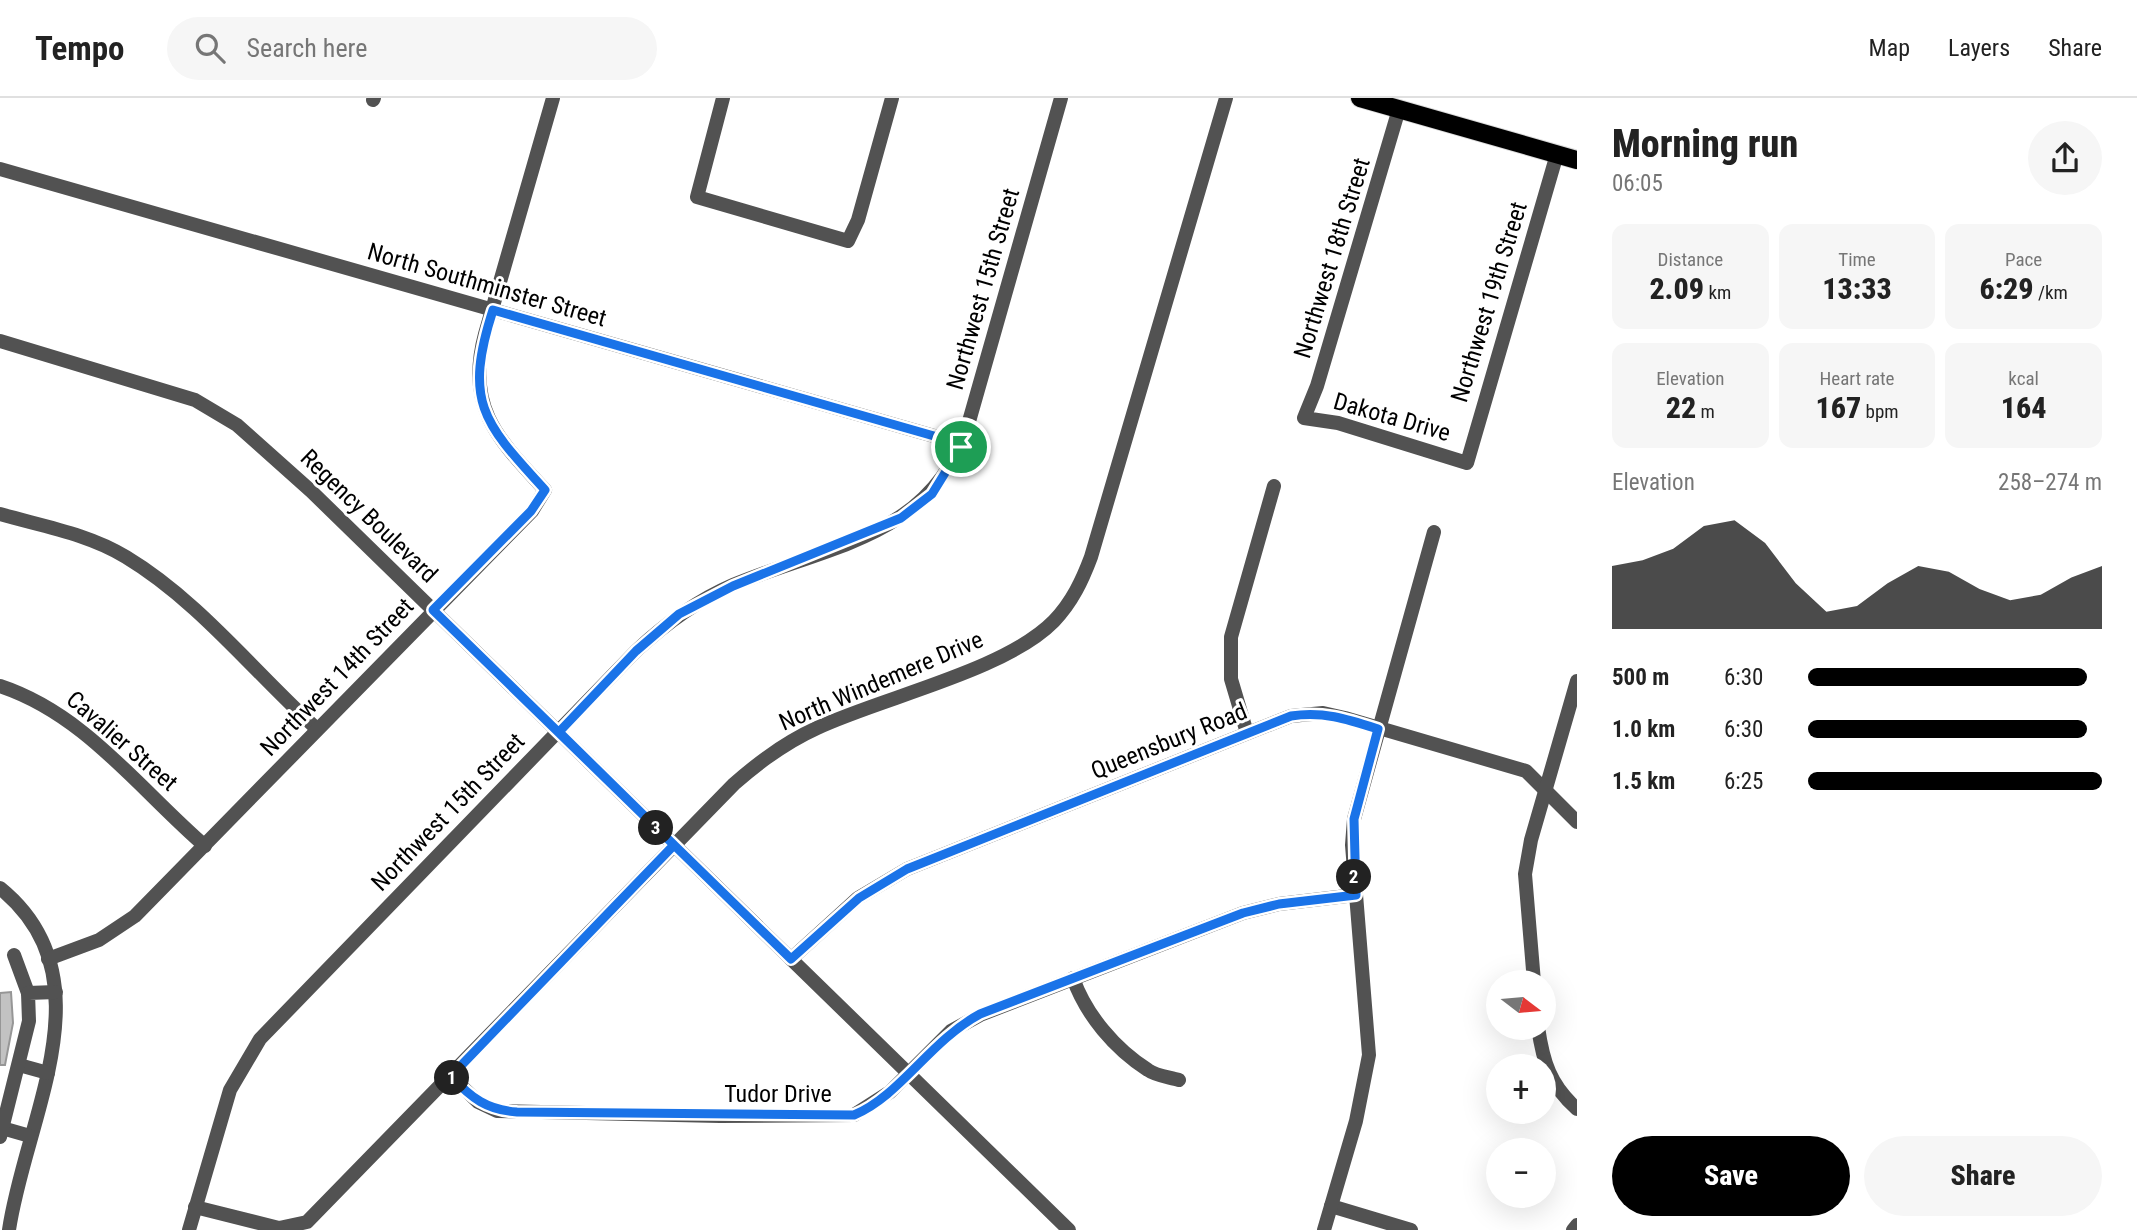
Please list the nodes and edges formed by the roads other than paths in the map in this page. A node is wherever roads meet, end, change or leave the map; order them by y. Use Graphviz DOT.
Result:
graph roads {
  1 [pos="554,98"];
  2 [pos="723,98"];
  3 [pos="892,98"];
  4 [pos="1061,98"];
  5 [pos="1226,98"];
  6 [pos="1360,98"];
  7 [pos="1399,109"];
  8 [pos="1557,154"];
  9 [pos="1577,160"];
  10 [pos="0,169"];
  11 [pos="493,310"];
  12 [pos="0,341"];
  13 [pos="1304,418"];
  14 [pos="961,447"];
  15 [pos="1467,463"];
  16 [pos="1274,486"];
  17 [pos="0,514"];
  18 [pos="1434,532"];
  19 [pos="433,610"];
  20 [pos="1577,681"];
  21 [pos="0,686"];
  22 [pos="317,729"];
  23 [pos="1378,729"];
  24 [pos="559,732"];
  25 [pos="1247,733"];
  26 [pos="1546,789"];
  27 [pos="1577,822"];
  28 [pos="674,845"];
  29 [pos="205,846"];
  30 [pos="0,888"];
  31 [pos="1356,895"];
  32 [pos="13,955"];
  33 [pos="48,959"];
  34 [pos="791,959"];
  35 [pos="1533,970"];
  36 [pos="1073,978"];
  37 [pos="56,992"];
  38 [pos="28,993"];
  39 [pos="1540,1040"];
  40 [pos="19,1065"];
  41 [pos="907,1072"];
  42 [pos="48,1073"];
  43 [pos="451,1076"];
  44 [pos="1179,1080"];
  45 [pos="1577,1109"];
  46 [pos="1,1133"];
  47 [pos="30,1136"];
  48 [pos="6,1202"];
  49 [pos="1331,1206"];
  50 [pos="195,1207"];
  51 [pos="1577,1225"];
  52 [pos="9,1230"];
  53 [pos="189,1230"];
  54 [pos="1069,1230"];
  55 [pos="1324,1230"];
  56 [pos="1411,1230"];
  57 [pos="1573,1230"];
  1 -- 11 [label="street, Northwest 14th Street"];
  2 -- 3 [label="street"];
  4 -- 14 [label="street, Northwest 15th Street"];
  5 -- 28 [label="street, North Windemere Drive"];
  6 -- 7 [label="main road"];
  7 -- 8 [label="main road"];
  7 -- 13 [label="street, Northwest 18th Street"];
  8 -- 9 [label="main road"];
  8 -- 15 [label="street, Northwest 19th Street"];
  10 -- 11 [label="street, North Southminster Street"];
  11 -- 14 [label="street, North Southminster Street"];
  11 -- 19 [label="street, Northwest 14th Street"];
  12 -- 19 [label="street, Regency Boulevard"];
  13 -- 15 [label="street, Dakota Drive"];
  14 -- 24 [label="street, Northwest 15th Street"];
  16 -- 25 [label="street"];
  17 -- 22 [label="street"];
  18 -- 23 [label="street"];
  19 -- 22 [label="street, Northwest 14th Street"];
  19 -- 24 [label="street, Regency Boulevard"];
  20 -- 26 [label="street"];
  21 -- 29 [label="street, Cavalier Street"];
  22 -- 29 [label="street, Northwest 14th Street"];
  23 -- 25 [label="street, Queensbury Road"];
  23 -- 26 [label="street, Queensbury Road"];
  23 -- 31 [label="street"];
  24 -- 28 [label="street, Regency Boulevard"];
  24 -- 50 [label="street, Northwest 15th Street"];
  25 -- 34 [label="street, Queensbury Road"];
  26 -- 27 [label="street, Queensbury Road"];
  26 -- 35 [label="street"];
  28 -- 34 [label="street, Regency Boulevard"];
  28 -- 43 [label="street, North Windemere Drive"];
  29 -- 33 [label="street, Northwest 14th Street"];
  30 -- 33 [label="street"];
  31 -- 36 [label="street, Tudor Drive"];
  31 -- 49 [label="street"];
  32 -- 38 [label="street"];
  33 -- 37 [label="street"];
  34 -- 41 [label="street, Regency Boulevard"];
  36 -- 41 [label="street, Tudor Drive"];
  36 -- 44 [label="street"];
  37 -- 38 [label="street"];
  37 -- 42 [label="street"];
  38 -- 40 [label="street"];
  39 -- 45 [label="street"];
  40 -- 42 [label="street"];
  40 -- 46 [label="street"];
  41 -- 43 [label="street, Tudor Drive"];
  41 -- 54 [label="street, Regency Boulevard"];
  42 -- 47 [label="street"];
  43 -- 50 [label="street, North Windemere Drive"];
  46 -- 47 [label="street"];
  47 -- 48 [label="street"];
  48 -- 52 [label="street"];
  49 -- 55 [label="street"];
  49 -- 56 [label="street"];
  50 -- 53 [label="street, Northwest 15th Street"];
  51 -- 57 [label="street"];
}
